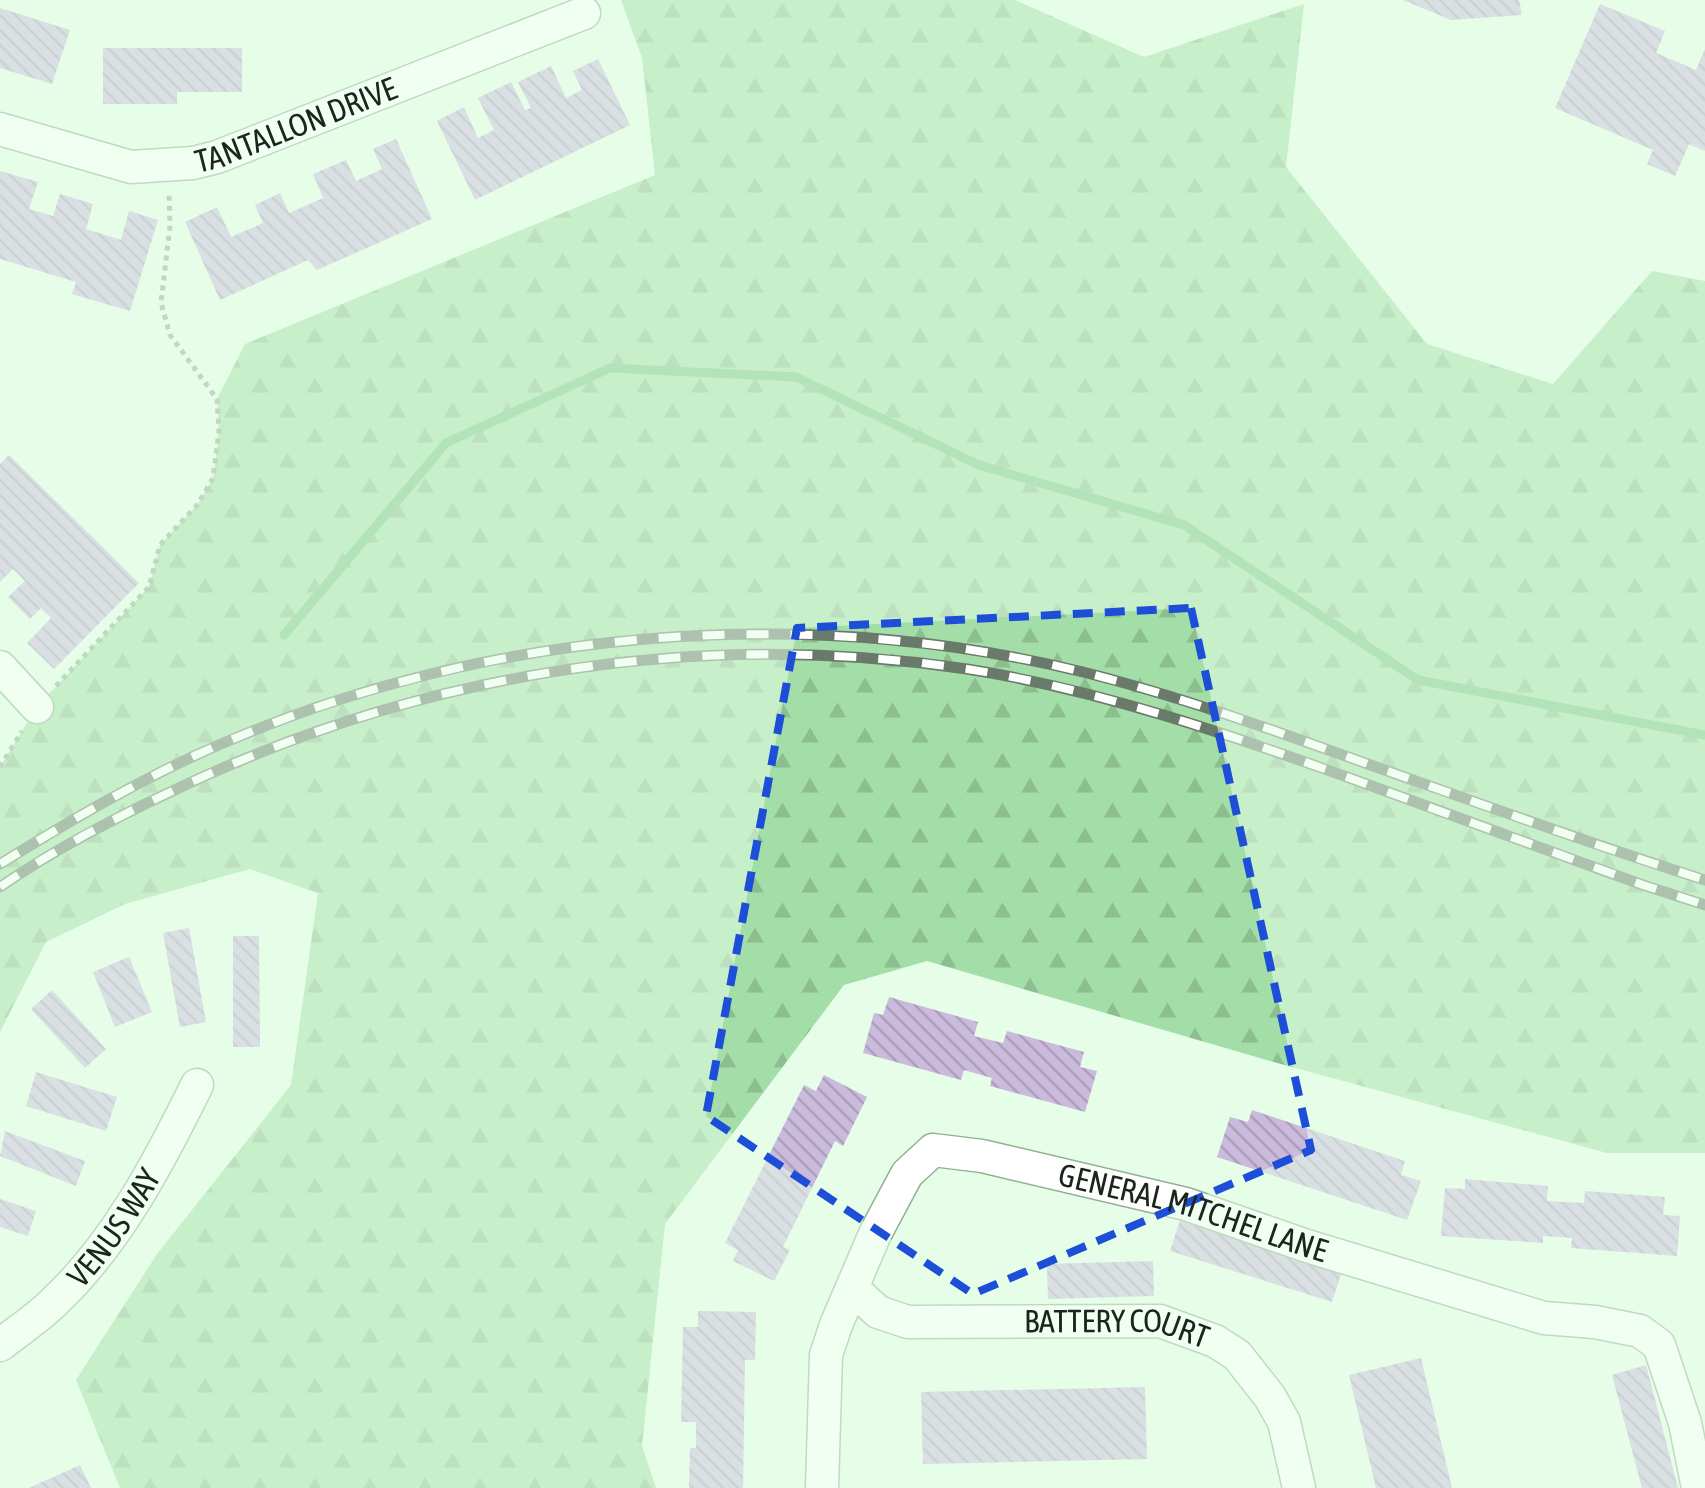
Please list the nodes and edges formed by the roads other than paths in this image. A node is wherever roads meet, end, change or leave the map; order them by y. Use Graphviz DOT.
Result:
graph roads {
  1 [pos="584,13"];
  2 [pos="0,129"];
  3 [pos="0,667"];
  4 [pos="37,707"];
  5 [pos="198,1085"];
  6 [pos="852,1288"];
  7 [pos="0,1346"];
  8 [pos="822,1488"];
  9 [pos="1299,1488"];
  10 [pos="1698,1488"];
  1 -- 2 [label="street, TANTALLON DRIVE"];
  3 -- 4 [label="street"];
  5 -- 7 [label="street, VENUS WAY"];
  6 -- 8 [label="street, GENERAL MITCHEL LANE"];
  6 -- 9 [label="street, BATTERY COURT"];
  6 -- 10 [label="street, GENERAL MITCHEL LANE"];
}
